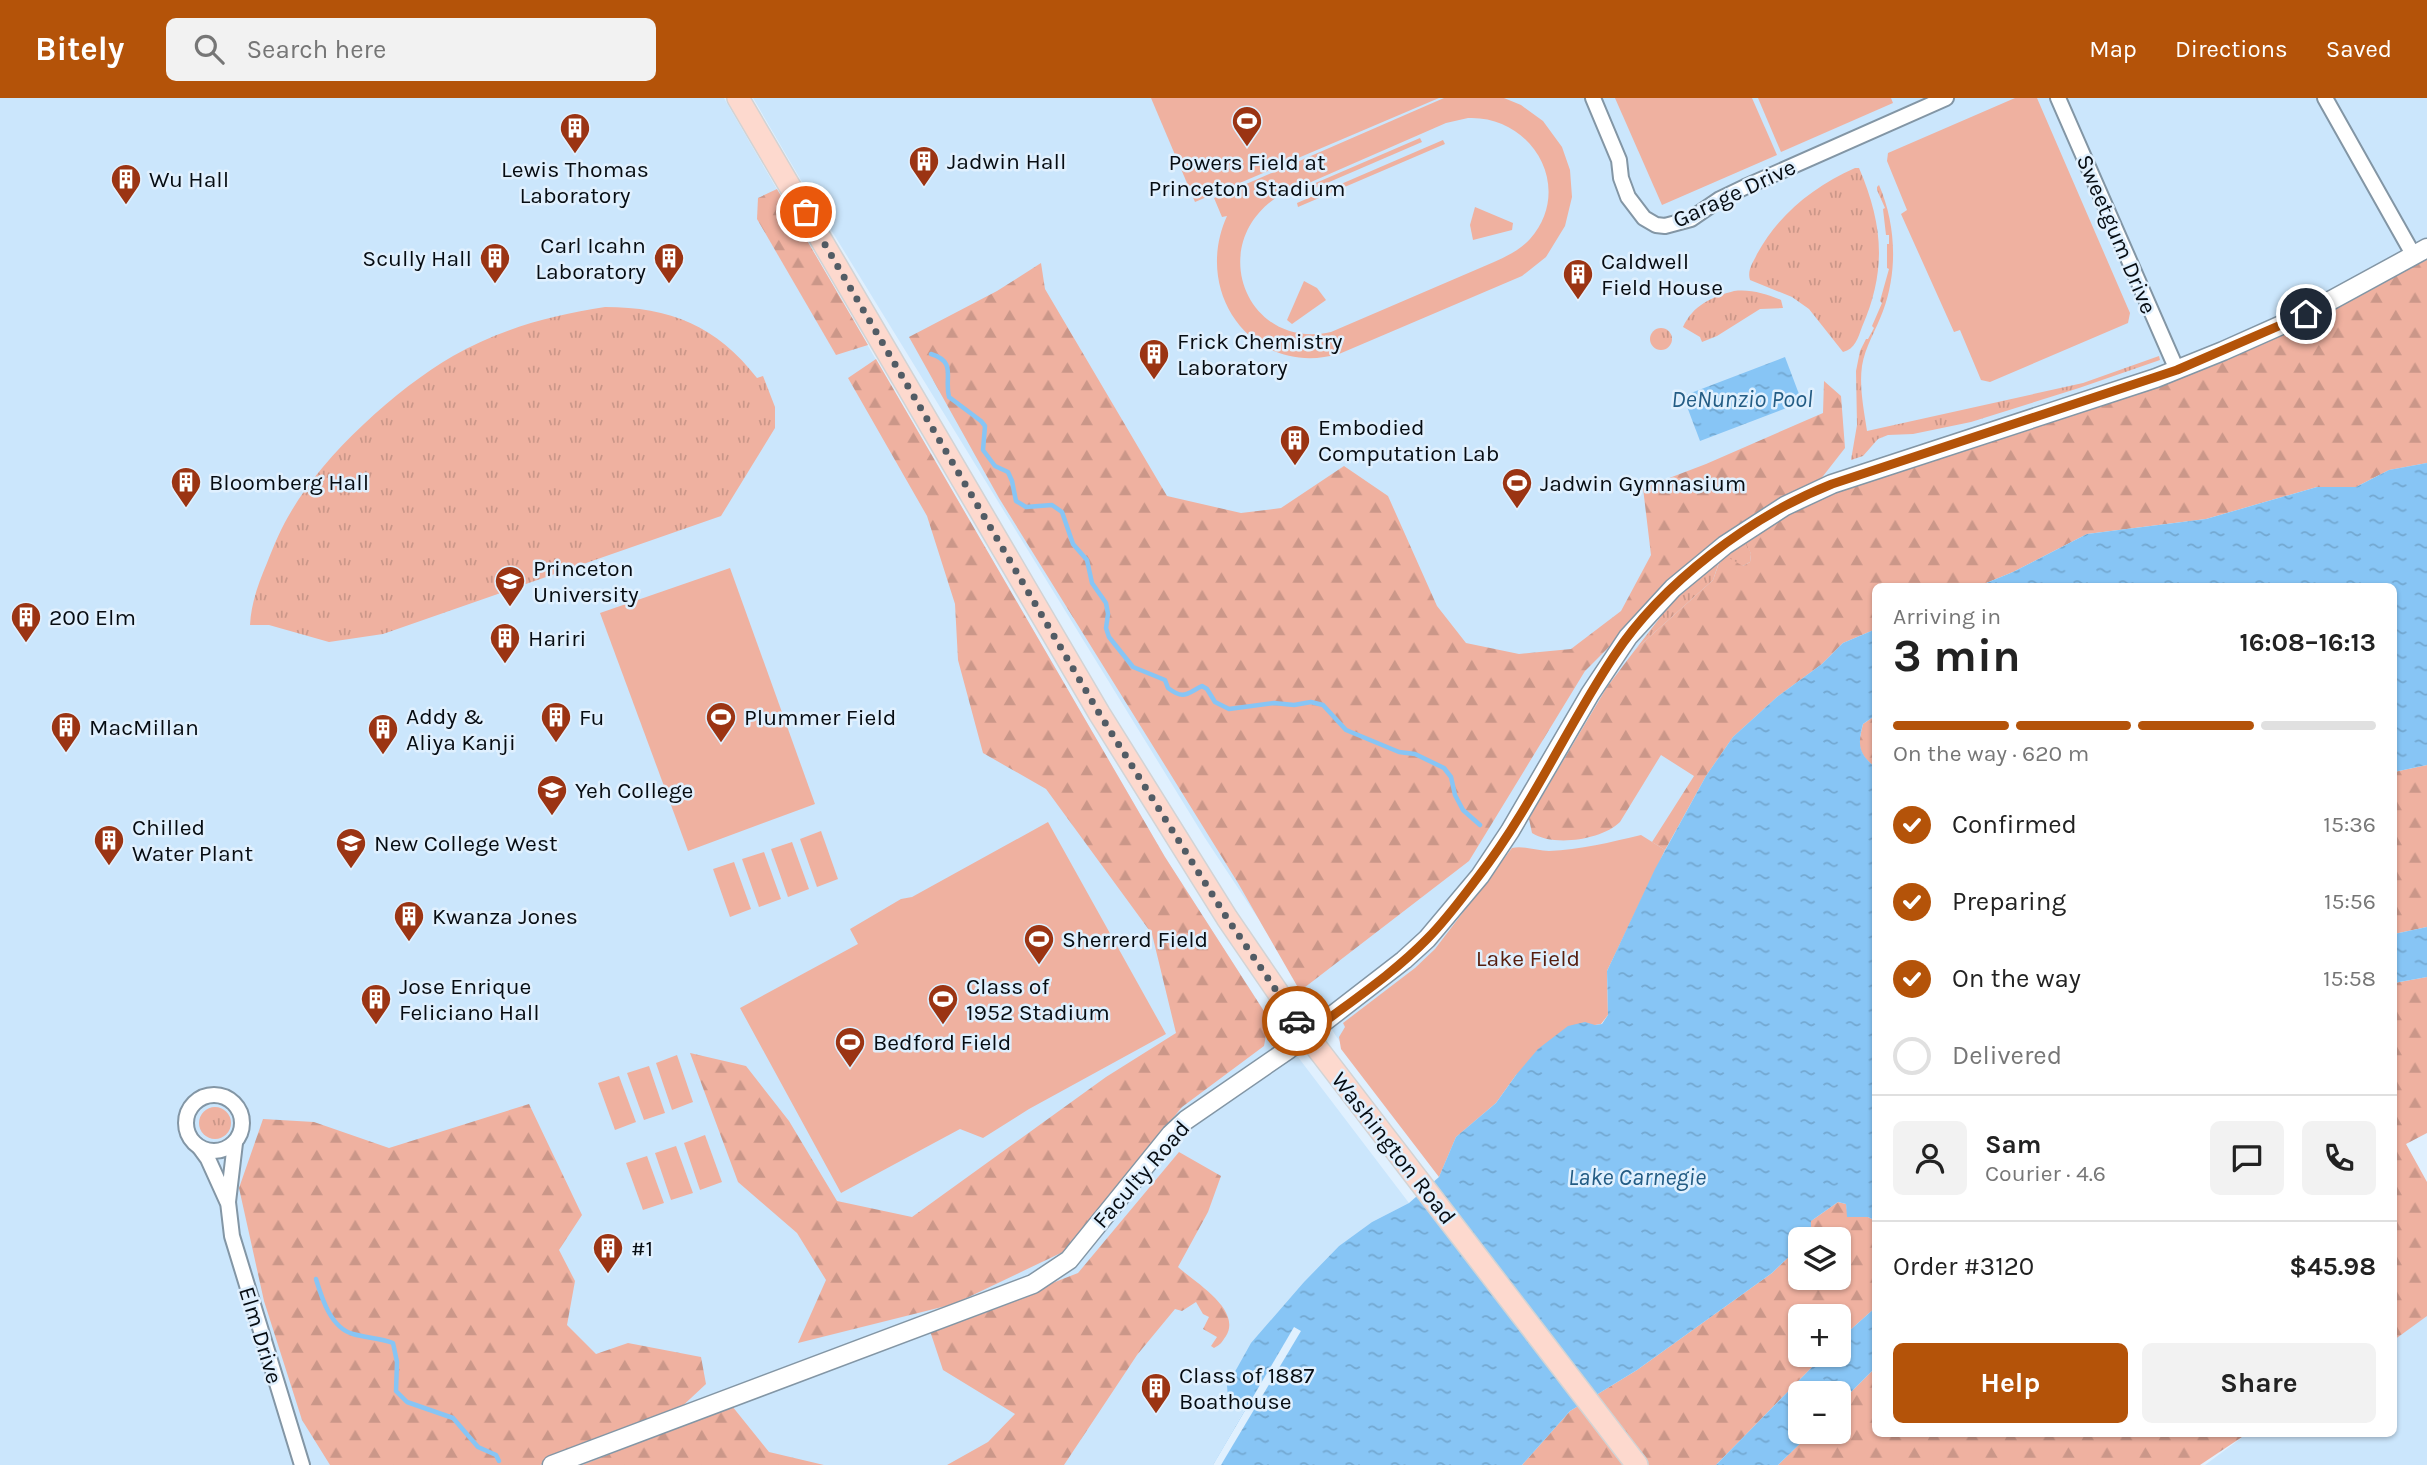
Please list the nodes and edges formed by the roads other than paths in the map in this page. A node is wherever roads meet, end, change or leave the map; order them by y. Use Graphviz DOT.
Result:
graph roads {
  1 [pos="738,98"];
  2 [pos="1593,98"];
  3 [pos="1946,98"];
  4 [pos="2058,98"];
  5 [pos="2325,98"];
  6 [pos="2421,252"];
  7 [pos="2177,370"];
  8 [pos="1307,1035"];
  9 [pos="235,1143"];
  10 [pos="199,1148"];
  11 [pos="228,1202"];
  12 [pos="302,1465"];
  13 [pos="552,1465"];
  14 [pos="1637,1465"];
  1 -- 8 [label="main road, Washington Road"];
  2 -- 3 [label="street, Garage Drive"];
  4 -- 7 [label="street, Sweetgum Drive"];
  5 -- 6 [label="street"];
  6 -- 7 [label="street, Faculty Road"];
  7 -- 8 [label="street, Faculty Road"];
  8 -- 13 [label="street, Faculty Road"];
  8 -- 14 [label="main road, Washington Road"];
  9 -- 10 [label="street"];
  9 -- 10 [label="street"];
  9 -- 11 [label="street, Elm Drive"];
  10 -- 11 [label="street, Elm Drive"];
  11 -- 12 [label="street, Elm Drive"];
}
